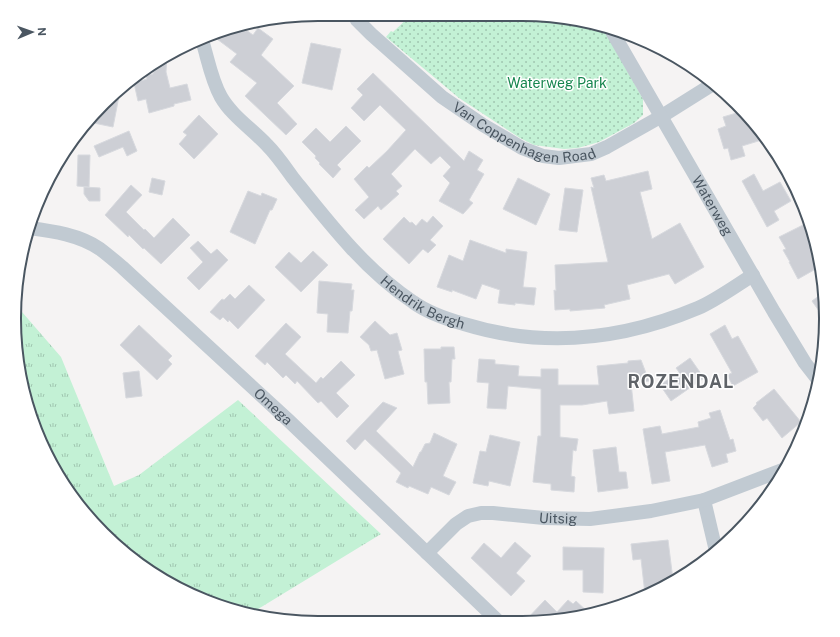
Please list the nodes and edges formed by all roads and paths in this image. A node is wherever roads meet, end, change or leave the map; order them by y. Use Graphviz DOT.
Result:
graph roads {
  1 [pos="358,21"];
  2 [pos="615,36"];
  3 [pos="203,45"];
  4 [pos="709,87"];
  5 [pos="662,116"];
  6 [pos="35,229"];
  7 [pos="753,275"];
  8 [pos="813,374"];
  9 [pos="776,473"];
  10 [pos="704,500"];
  11 [pos="715,545"];
  12 [pos="427,553"];
  13 [pos="493,616"];
  1 -- 5 [label="street, Van Coppenhagen Road"];
  2 -- 5 [label="street, Waterweg"];
  3 -- 7 [label="street, Hendrik Bergh"];
  4 -- 5 [label="street, Van Coppenhagen Road"];
  5 -- 7 [label="street, Waterweg"];
  6 -- 12 [label="street, Omega"];
  7 -- 8 [label="street, Waterweg"];
  9 -- 10 [label="street, Uitsig"];
  10 -- 11 [label="street"];
  10 -- 12 [label="street, Uitsig"];
  12 -- 13 [label="street, Omega"];
}
